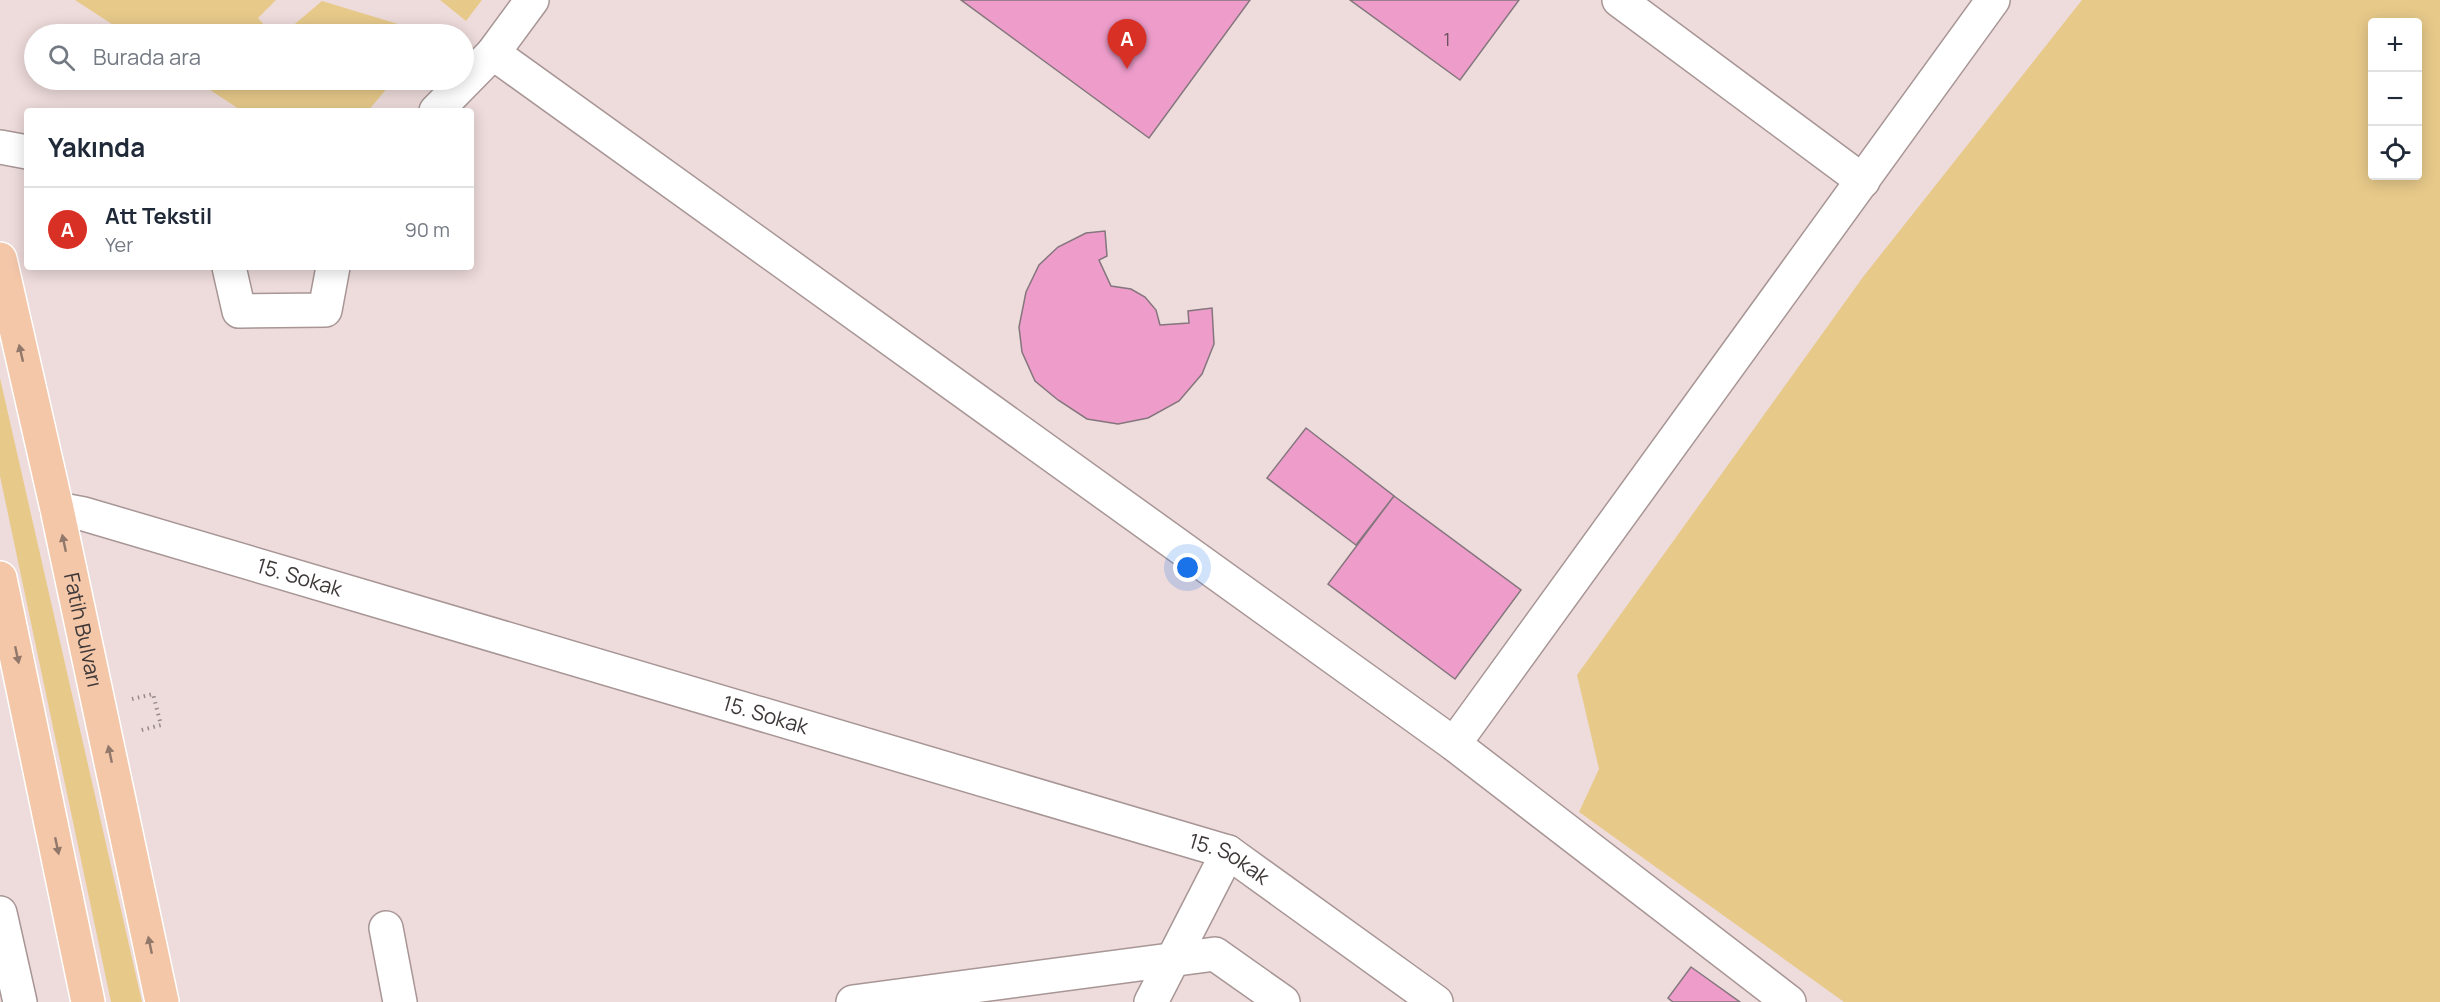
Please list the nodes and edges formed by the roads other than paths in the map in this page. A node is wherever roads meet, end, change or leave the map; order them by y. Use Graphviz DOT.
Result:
graph roads {
  1 [pos="532,0"];
  2 [pos="1619,0"];
  3 [pos="1993,0"];
  4 [pos="493,52"];
  5 [pos="474,72"];
  6 [pos="456,90"];
  7 [pos="439,108"];
  8 [pos="0,147"];
  9 [pos="24,151"];
  10 [pos="1863,181"];
  11 [pos="0,259"];
  12 [pos="230,270"];
  13 [pos="332,270"];
  14 [pos="57,509"];
  15 [pos="0,578"];
  16 [pos="1454,744"];
  17 [pos="1228,852"];
  18 [pos="0,913"];
  19 [pos="386,928"];
  20 [pos="1172,959"];
  21 [pos="20,1002"];
  22 [pos="88,1002"];
  23 [pos="162,1002"];
  24 [pos="400,1002"];
  25 [pos="853,1002"];
  26 [pos="1151,1002"];
  27 [pos="1283,1002"];
  28 [pos="1436,1002"];
  29 [pos="1790,1002"];
  1 -- 4 [label="street"];
  2 -- 10 [label="street"];
  3 -- 10 [label="street"];
  4 -- 5 [label="street"];
  4 -- 16 [label="street"];
  6 -- 7 [label="street"];
  8 -- 9 [label="street"];
  10 -- 16 [label="street"];
  14 -- 11 [label="main road, Fatih Bulvarı, one-way"];
  12 -- 13 [label="street"];
  14 -- 17 [label="street, 15. Sokak"];
  23 -- 14 [label="main road, Fatih Bulvarı, one-way"];
  15 -- 22 [label="main road, one-way"];
  16 -- 29 [label="street"];
  17 -- 20 [label="street"];
  17 -- 28 [label="street, 15. Sokak"];
  18 -- 21 [label="street"];
  19 -- 24 [label="street"];
  20 -- 25 [label="street"];
  20 -- 26 [label="street"];
  20 -- 27 [label="street"];
}
